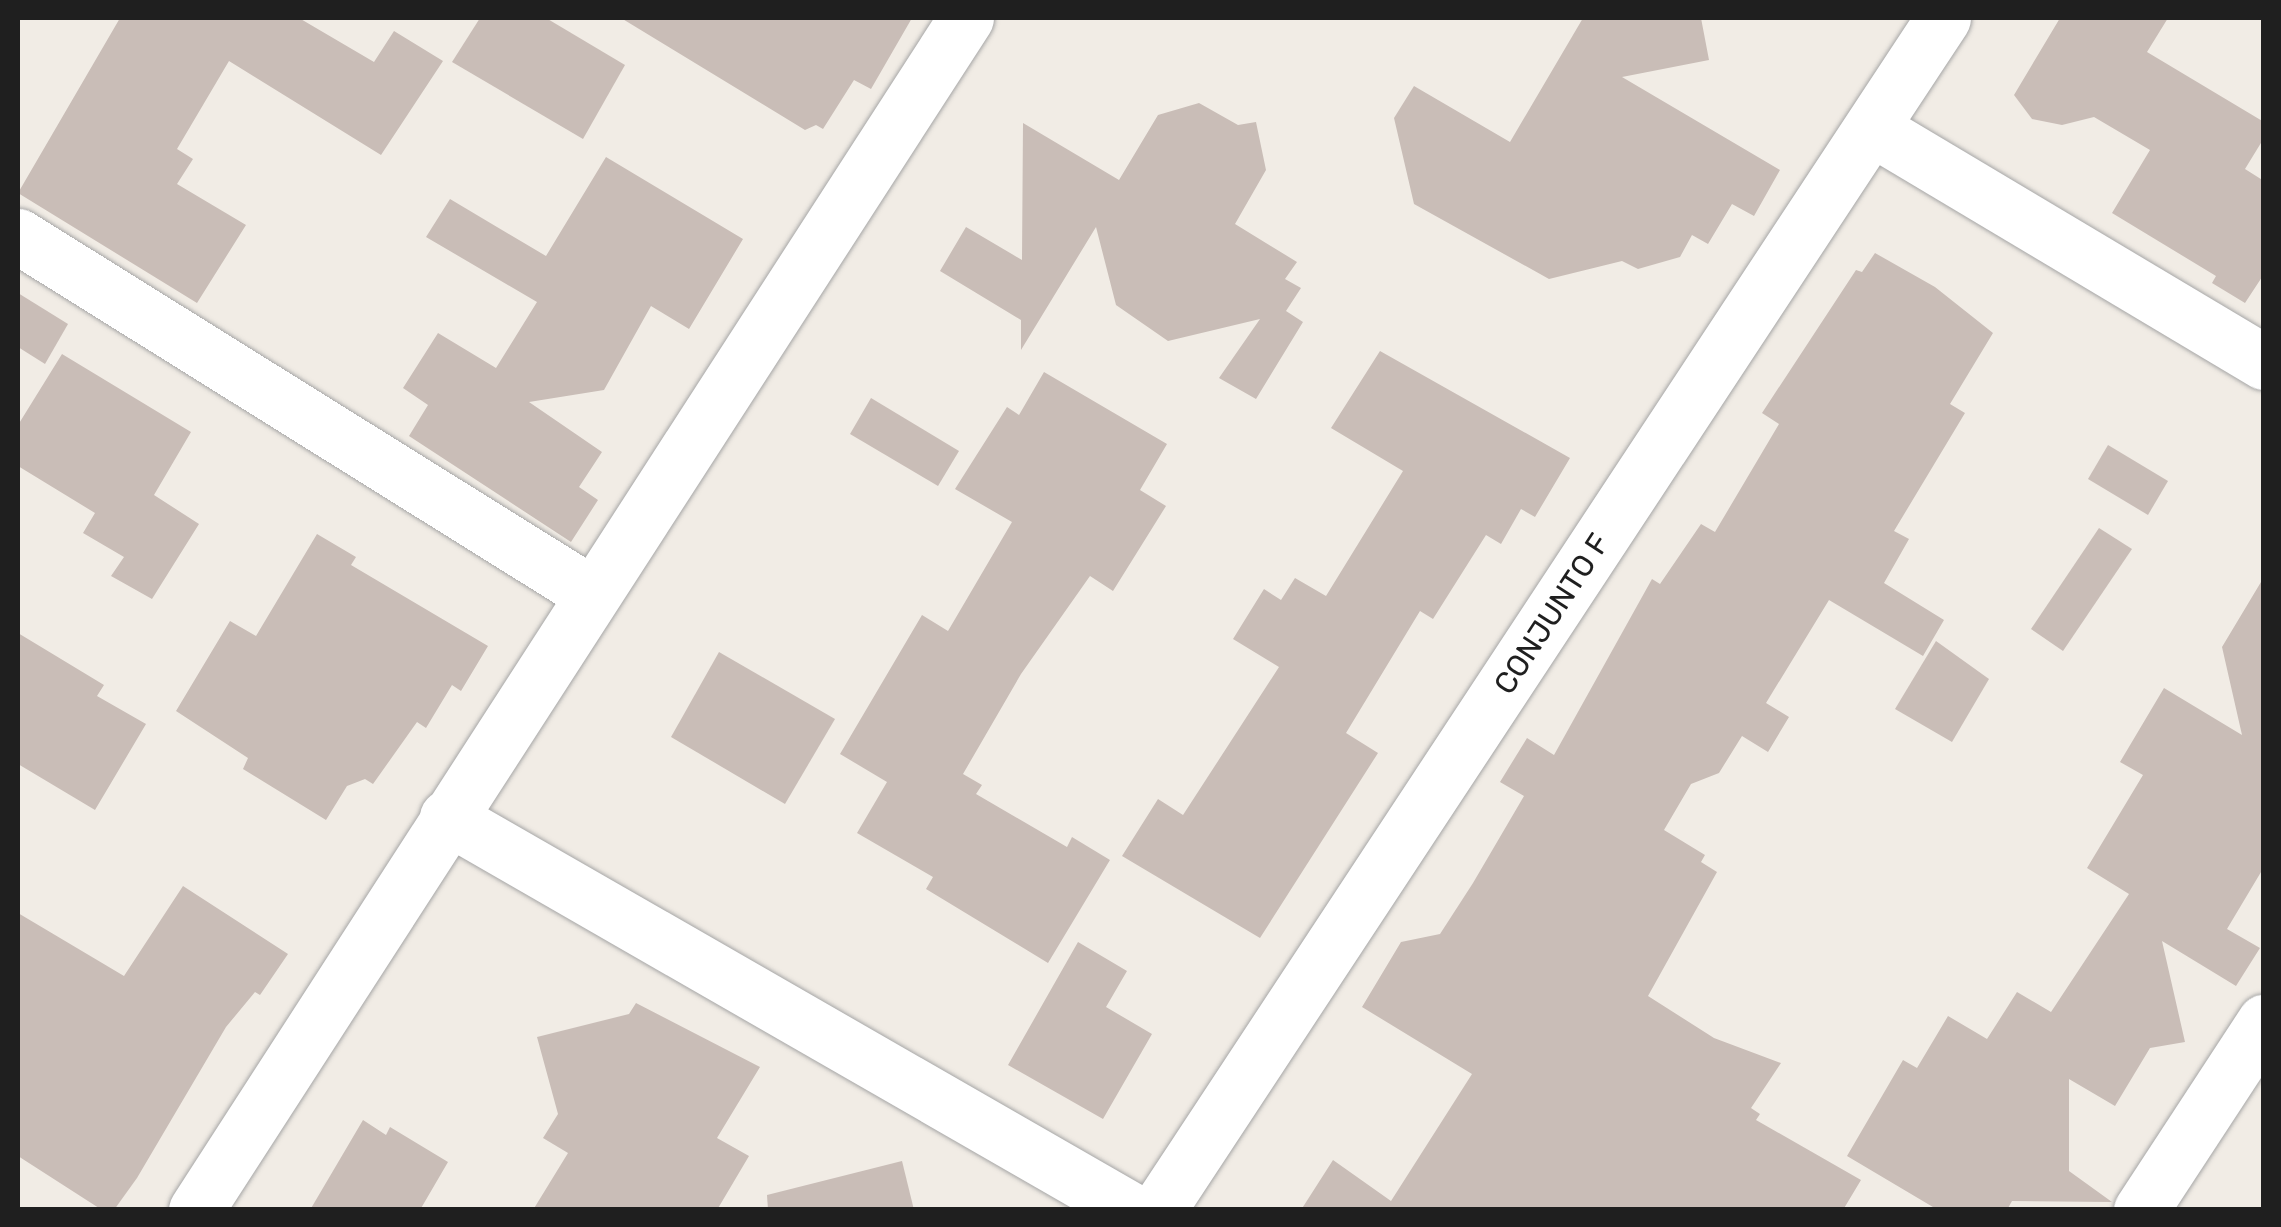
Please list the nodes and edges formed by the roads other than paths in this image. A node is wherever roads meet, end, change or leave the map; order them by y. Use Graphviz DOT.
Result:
graph roads {
  1 [pos="966,18"];
  2 [pos="1943,18"];
  3 [pos="1873,129"];
  4 [pos="18,236"];
  5 [pos="2264,362"];
  6 [pos="592,594"];
  7 [pos="447,817"];
  8 [pos="2264,1022"];
  9 [pos="196,1210"];
  10 [pos="1130,1210"];
  11 [pos="1158,1210"];
  12 [pos="2141,1210"];
  1 -- 6 [label="street"];
  2 -- 3 [label="street, CONJUNTO F"];
  3 -- 5 [label="street"];
  3 -- 11 [label="street, CONJUNTO F"];
  4 -- 6 [label="street"];
  6 -- 7 [label="street"];
  7 -- 9 [label="street"];
  7 -- 10 [label="street"];
  8 -- 12 [label="street"];
}
